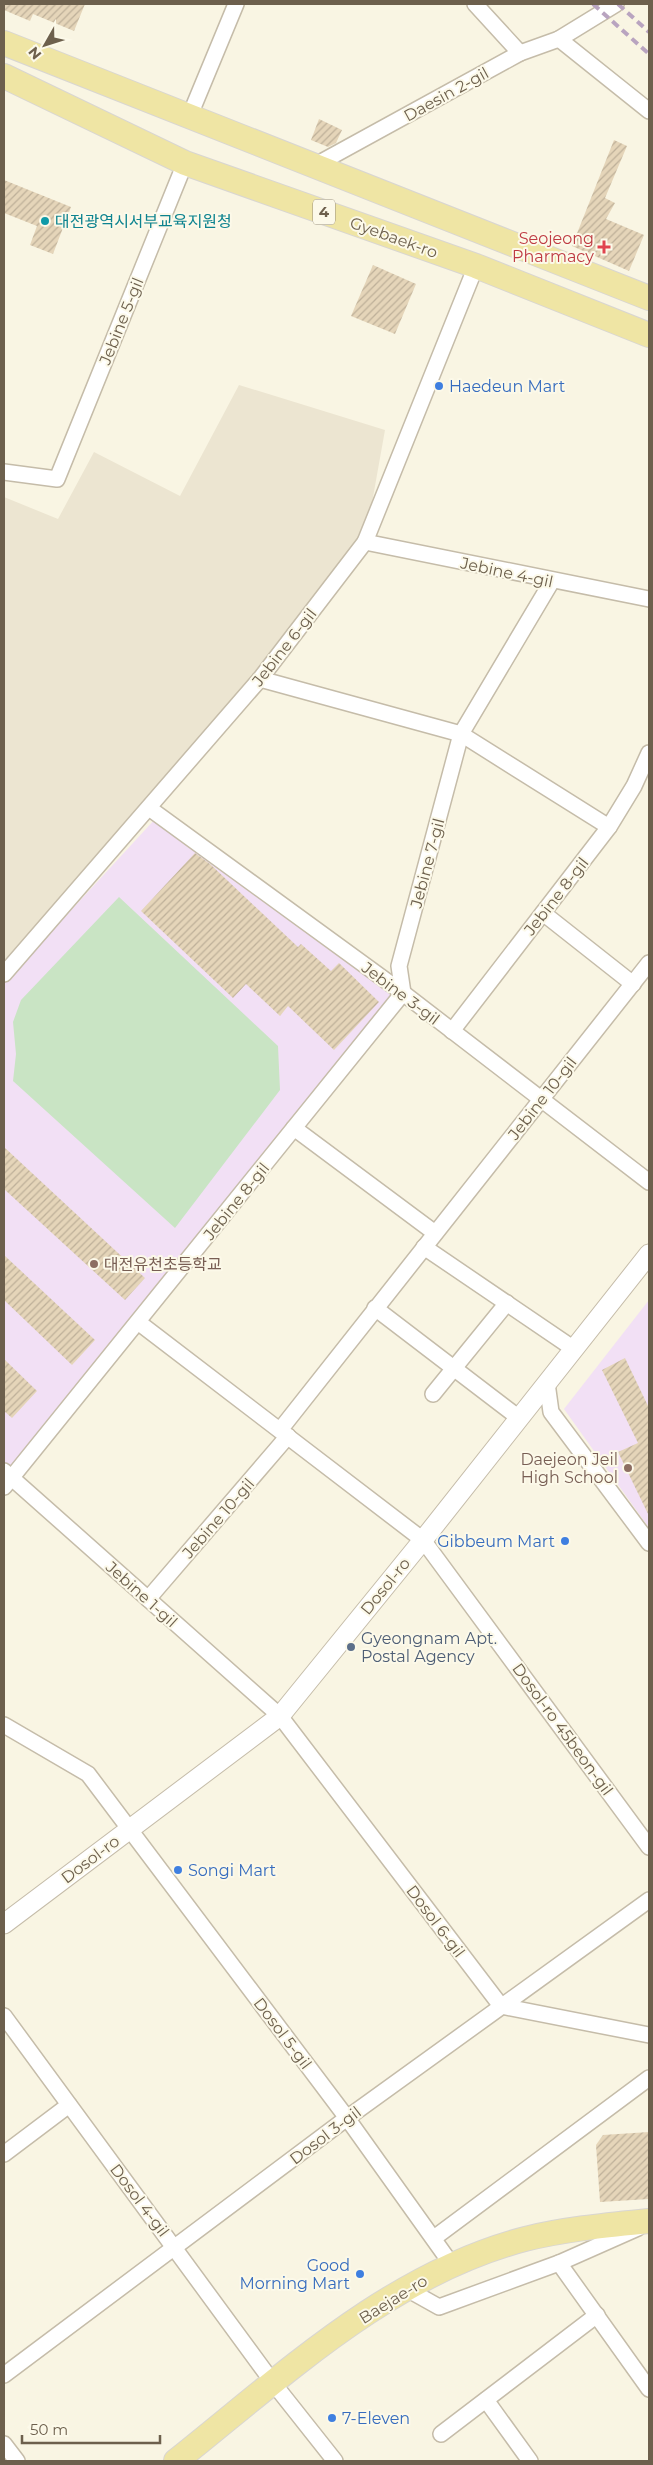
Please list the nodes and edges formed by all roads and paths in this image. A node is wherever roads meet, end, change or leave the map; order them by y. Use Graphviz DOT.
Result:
graph roads {
  1 [pos="236,4"];
  2 [pos="475,4"];
  3 [pos="616,4"];
  4 [pos="559,38"];
  5 [pos="4,43"];
  6 [pos="520,54"];
  7 [pos="4,76"];
  8 [pos="649,111"];
  9 [pos="190,115"];
  10 [pos="186,163"];
  11 [pos="314,166"];
  12 [pos="476,266"];
  13 [pos="649,298"];
  14 [pos="649,335"];
  15 [pos="4,472"];
  16 [pos="365,542"];
  17 [pos="552,581"];
  18 [pos="649,599"];
  19 [pos="260,679"];
  20 [pos="462,734"];
  21 [pos="649,753"];
  22 [pos="148,808"];
  23 [pos="609,827"];
  24 [pos="543,913"];
  25 [pos="649,963"];
  26 [pos="4,974"];
  27 [pos="633,984"];
  28 [pos="403,994"];
  29 [pos="452,1031"];
  30 [pos="541,1099"];
  31 [pos="294,1128"];
  32 [pos="649,1182"];
  33 [pos="435,1233"];
  34 [pos="424,1247"];
  35 [pos="649,1254"];
  36 [pos="507,1303"];
  37 [pos="376,1308"];
  38 [pos="138,1322"];
  39 [pos="574,1349"];
  40 [pos="453,1369"];
  41 [pos="547,1383"];
  42 [pos="433,1394"];
  43 [pos="519,1418"];
  44 [pos="284,1433"];
  45 [pos="6,1479"];
  46 [pos="423,1540"];
  47 [pos="649,1543"];
  48 [pos="148,1599"];
  49 [pos="280,1716"];
  50 [pos="4,1725"];
  51 [pos="130,1829"];
  52 [pos="649,1847"];
  53 [pos="649,1900"];
  54 [pos="4,1924"];
  55 [pos="501,2006"];
  56 [pos="4,2016"];
  57 [pos="649,2035"];
  58 [pos="649,2078"];
  59 [pos="69,2105"];
  60 [pos="347,2118"];
  61 [pos="4,2154"];
  62 [pos="649,2222"];
  63 [pos="434,2238"];
  64 [pos="176,2248"];
  65 [pos="559,2263"];
  66 [pos="452,2265"];
  67 [pos="405,2288"];
  68 [pos="597,2315"];
  69 [pos="4,2375"];
  70 [pos="274,2384"];
  71 [pos="649,2389"];
  72 [pos="486,2400"];
  73 [pos="442,2434"];
  74 [pos="4,2444"];
  75 [pos="17,2461"];
  76 [pos="176,2461"];
  77 [pos="335,2461"];
  78 [pos="530,2461"];
  1 -- 9 [label="street"];
  2 -- 6 [label="street"];
  3 -- 4 [label="street, Daesin 2-gil"];
  4 -- 6 [label="street, Daesin 2-gil"];
  4 -- 8 [label="street"];
  5 -- 9 [label="main road, 4"];
  6 -- 11 [label="street, Daesin 2-gil"];
  7 -- 10 [label="main road, Gyebaek-ro / 4"];
  9 -- 11 [label="main road, 4"];
  10 -- 12 [label="main road, Gyebaek-ro / 4"];
  10 -- 15 [label="street, Jebine 5-gil"];
  11 -- 13 [label="main road, 4"];
  12 -- 14 [label="main road, Gyebaek-ro / 4"];
  12 -- 16 [label="street, Jebine 6-gil"];
  16 -- 17 [label="street, Jebine 4-gil"];
  16 -- 19 [label="street, Jebine 6-gil"];
  17 -- 18 [label="street, Jebine 4-gil"];
  17 -- 20 [label="street, Jebine 7-gil"];
  19 -- 20 [label="street"];
  19 -- 22 [label="street, Jebine 6-gil"];
  20 -- 23 [label="street"];
  20 -- 28 [label="street, Jebine 7-gil"];
  21 -- 23 [label="street, Jebine 8-gil"];
  22 -- 26 [label="street, Jebine 6-gil"];
  22 -- 28 [label="street, Jebine 3-gil"];
  23 -- 24 [label="street, Jebine 8-gil"];
  24 -- 27 [label="street"];
  24 -- 29 [label="street, Jebine 8-gil"];
  25 -- 27 [label="street, Jebine 10-gil"];
  27 -- 30 [label="street, Jebine 10-gil"];
  28 -- 29 [label="street, Jebine 3-gil"];
  28 -- 31 [label="street, Jebine 8-gil"];
  29 -- 30 [label="street, Jebine 3-gil"];
  30 -- 32 [label="street, Jebine 3-gil"];
  30 -- 33 [label="street, Jebine 10-gil"];
  31 -- 33 [label="street"];
  31 -- 38 [label="street, Jebine 8-gil"];
  33 -- 34 [label="street, Jebine 10-gil"];
  34 -- 36 [label="street"];
  34 -- 37 [label="street, Jebine 10-gil"];
  35 -- 39 [label="street, Dosol-ro"];
  36 -- 39 [label="street"];
  36 -- 40 [label="street"];
  37 -- 40 [label="street"];
  37 -- 44 [label="street, Jebine 10-gil"];
  38 -- 44 [label="street"];
  38 -- 45 [label="street, Jebine 8-gil"];
  39 -- 41 [label="street, Dosol-ro"];
  40 -- 42 [label="street"];
  40 -- 43 [label="street"];
  41 -- 43 [label="street, Dosol-ro"];
  41 -- 47 [label="street"];
  43 -- 46 [label="street, Dosol-ro"];
  44 -- 46 [label="street"];
  44 -- 48 [label="street, Jebine 10-gil"];
  45 -- 48 [label="street, Jebine 1-gil"];
  46 -- 49 [label="street, Dosol-ro"];
  46 -- 52 [label="street, Dosol-ro 45beon-gil"];
  48 -- 49 [label="street, Jebine 1-gil"];
  49 -- 51 [label="street, Dosol-ro"];
  49 -- 55 [label="street, Dosol 6-gil"];
  50 -- 51 [label="street, Dosol 5-gil"];
  51 -- 54 [label="street, Dosol-ro"];
  51 -- 60 [label="street, Dosol 5-gil"];
  53 -- 55 [label="street, Dosol 3-gil"];
  55 -- 57 [label="street"];
  55 -- 60 [label="street, Dosol 3-gil"];
  56 -- 59 [label="street, Dosol 4-gil"];
  58 -- 63 [label="street"];
  59 -- 61 [label="street"];
  59 -- 64 [label="street, Dosol 4-gil"];
  60 -- 63 [label="street, Dosol 5-gil"];
  60 -- 64 [label="street, Dosol 3-gil"];
  62 -- 65 [label="street"];
  62 -- 66 [label="main road, Baejae-ro"];
  63 -- 66 [label="street, Dosol 5-gil"];
  64 -- 69 [label="street, Dosol 3-gil"];
  64 -- 70 [label="street, Dosol 4-gil"];
  65 -- 67 [label="street"];
  65 -- 68 [label="street"];
  66 -- 67 [label="main road, Baejae-ro"];
  67 -- 70 [label="main road, Baejae-ro"];
  68 -- 71 [label="street"];
  68 -- 72 [label="street"];
  70 -- 76 [label="main road, Baejae-ro"];
  70 -- 77 [label="street, Dosol 4-gil"];
  72 -- 73 [label="street"];
  72 -- 78 [label="street"];
  74 -- 75 [label="street"];
}
